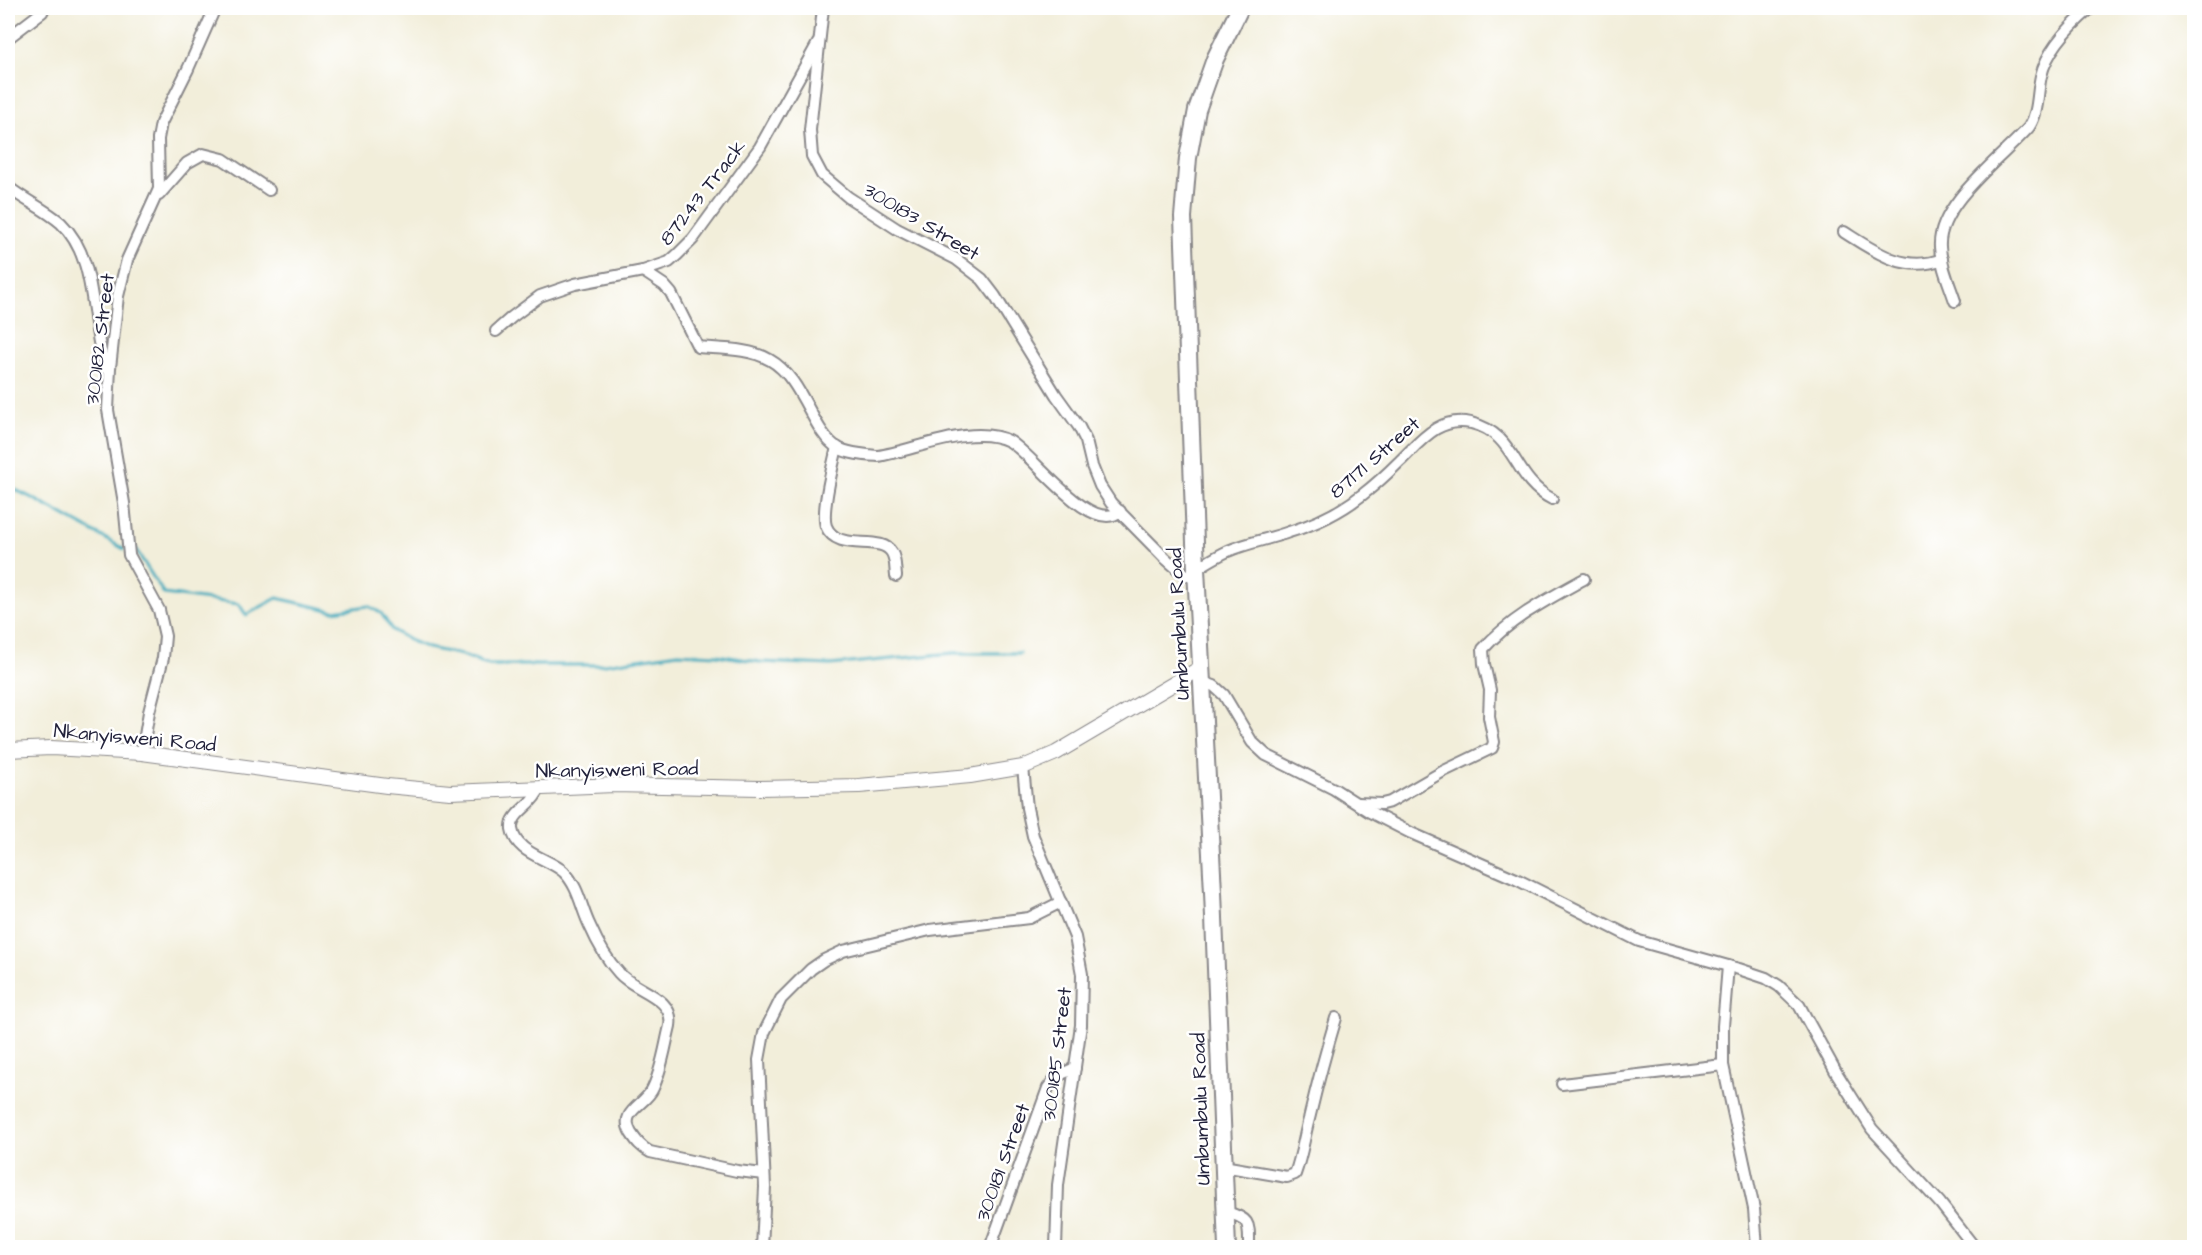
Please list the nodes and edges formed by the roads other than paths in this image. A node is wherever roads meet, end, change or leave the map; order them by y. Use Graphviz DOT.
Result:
graph roads {
  1 [pos="44,8"];
  2 [pos="215,8"];
  3 [pos="823,8"];
  4 [pos="1240,8"];
  5 [pos="2091,8"];
  6 [pos="8,38"];
  7 [pos="820,40"];
  8 [pos="8,187"];
  9 [pos="269,190"];
  10 [pos="157,197"];
  11 [pos="1844,232"];
  12 [pos="1942,259"];
  13 [pos="643,271"];
  14 [pos="1955,301"];
  15 [pos="496,331"];
  16 [pos="109,375"];
  17 [pos="837,447"];
  18 [pos="1552,499"];
  19 [pos="1120,511"];
  20 [pos="1196,575"];
  21 [pos="896,576"];
  22 [pos="1584,579"];
  23 [pos="1202,675"];
  24 [pos="8,750"];
  25 [pos="142,753"];
  26 [pos="1023,767"];
  27 [pos="538,789"];
  28 [pos="1358,803"];
  29 [pos="1061,902"];
  30 [pos="1728,966"];
  31 [pos="1336,1018"];
  32 [pos="1723,1065"];
  33 [pos="1075,1068"];
  34 [pos="1562,1084"];
  35 [pos="1223,1166"];
  36 [pos="764,1174"];
  37 [pos="1226,1212"];
  38 [pos="762,1248"];
  39 [pos="990,1248"];
  40 [pos="1056,1248"];
  41 [pos="1227,1248"];
  42 [pos="1249,1248"];
  43 [pos="1757,1248"];
  44 [pos="1975,1248"];
  1 -- 6 [label="street"];
  2 -- 10 [label="street, 300182 Street"];
  3 -- 7 [label="street, 300183 Street"];
  4 -- 20 [label="main road, Umbumbulu Road"];
  5 -- 12 [label="street"];
  7 -- 13 [label="street, 87243 Track"];
  7 -- 19 [label="street, 300183 Street"];
  8 -- 16 [label="street"];
  9 -- 10 [label="street"];
  10 -- 16 [label="street, 300182 Street"];
  11 -- 12 [label="street"];
  12 -- 14 [label="street"];
  13 -- 15 [label="street, 87243 Track"];
  13 -- 17 [label="street"];
  16 -- 25 [label="street, 300182 Street"];
  17 -- 19 [label="street"];
  17 -- 21 [label="street"];
  18 -- 20 [label="street, 87171 Street"];
  19 -- 20 [label="street"];
  20 -- 23 [label="main road, Umbumbulu Road"];
  22 -- 28 [label="street"];
  23 -- 26 [label="street, Nkanyisweni Road"];
  23 -- 28 [label="street"];
  23 -- 35 [label="main road, Umbumbulu Road"];
  24 -- 25 [label="street, Nkanyisweni Road"];
  25 -- 27 [label="street, Nkanyisweni Road"];
  26 -- 27 [label="street, Nkanyisweni Road"];
  26 -- 29 [label="street, 300185 Street"];
  27 -- 36 [label="street"];
  28 -- 30 [label="street"];
  29 -- 33 [label="street, 300185 Street"];
  29 -- 36 [label="street"];
  30 -- 32 [label="street"];
  30 -- 44 [label="street"];
  31 -- 35 [label="street"];
  32 -- 34 [label="street"];
  32 -- 43 [label="street"];
  33 -- 39 [label="street, 300181 Street"];
  33 -- 40 [label="street, 300185 Street"];
  35 -- 37 [label="main road, Umbumbulu Road"];
  36 -- 38 [label="street"];
  37 -- 41 [label="main road, Umbumbulu Road"];
  37 -- 42 [label="street"];
}
